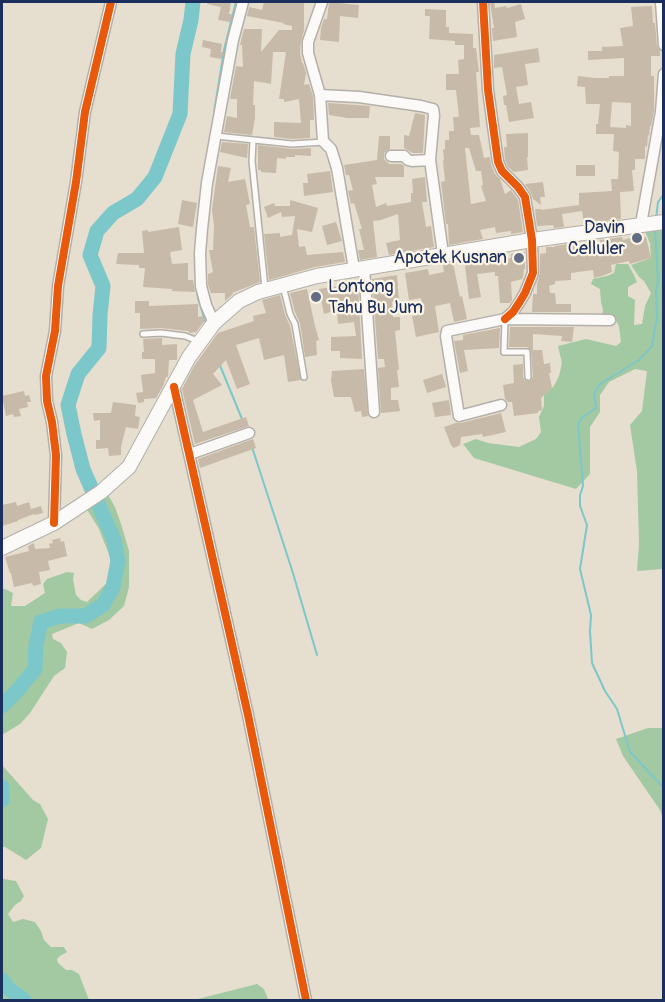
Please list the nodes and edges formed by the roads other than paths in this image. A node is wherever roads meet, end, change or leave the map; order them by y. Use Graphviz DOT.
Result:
graph roads {
  1 [pos="111,2"];
  2 [pos="243,2"];
  3 [pos="322,2"];
  4 [pos="483,2"];
  5 [pos="661,2"];
  6 [pos="663,45"];
  7 [pos="663,74"];
  8 [pos="320,95"];
  9 [pos="216,136"];
  10 [pos="253,141"];
  11 [pos="324,142"];
  12 [pos="392,156"];
  13 [pos="430,160"];
  14 [pos="654,223"];
  15 [pos="532,240"];
  16 [pos="443,254"];
  17 [pos="359,268"];
  18 [pos="282,285"];
  19 [pos="265,290"];
  20 [pos="505,320"];
  21 [pos="610,320"];
  22 [pos="212,325"];
  23 [pos="142,334"];
  24 [pos="200,342"];
  25 [pos="304,377"];
  26 [pos="528,377"];
  27 [pos="174,387"];
  28 [pos="501,405"];
  29 [pos="374,412"];
  30 [pos="249,433"];
  31 [pos="189,454"];
  32 [pos="54,523"];
  33 [pos="2,548"];
  34 [pos="306,1000"];
  1 -- 32 [label="street"];
  2 -- 9 [label="street"];
  3 -- 8 [label="street"];
  4 -- 15 [label="street"];
  5 -- 6 [label="street"];
  7 -- 14 [label="street"];
  8 -- 11 [label="street"];
  8 -- 13 [label="street"];
  9 -- 10 [label="lane"];
  9 -- 22 [label="street"];
  10 -- 11 [label="lane"];
  10 -- 19 [label="lane"];
  11 -- 17 [label="street"];
  12 -- 13 [label="street"];
  13 -- 16 [label="street"];
  14 -- 15 [label="main road"];
  15 -- 16 [label="main road"];
  15 -- 20 [label="street"];
  16 -- 17 [label="main road"];
  17 -- 18 [label="main road"];
  17 -- 29 [label="street"];
  18 -- 19 [label="main road"];
  18 -- 25 [label="lane"];
  19 -- 22 [label="main road"];
  20 -- 21 [label="street"];
  20 -- 26 [label="lane"];
  20 -- 28 [label="street"];
  22 -- 24 [label="main road"];
  23 -- 24 [label="lane"];
  24 -- 27 [label="main road"];
  27 -- 31 [label="street"];
  27 -- 32 [label="main road"];
  30 -- 31 [label="street"];
  31 -- 34 [label="street"];
  32 -- 33 [label="main road"];
}
